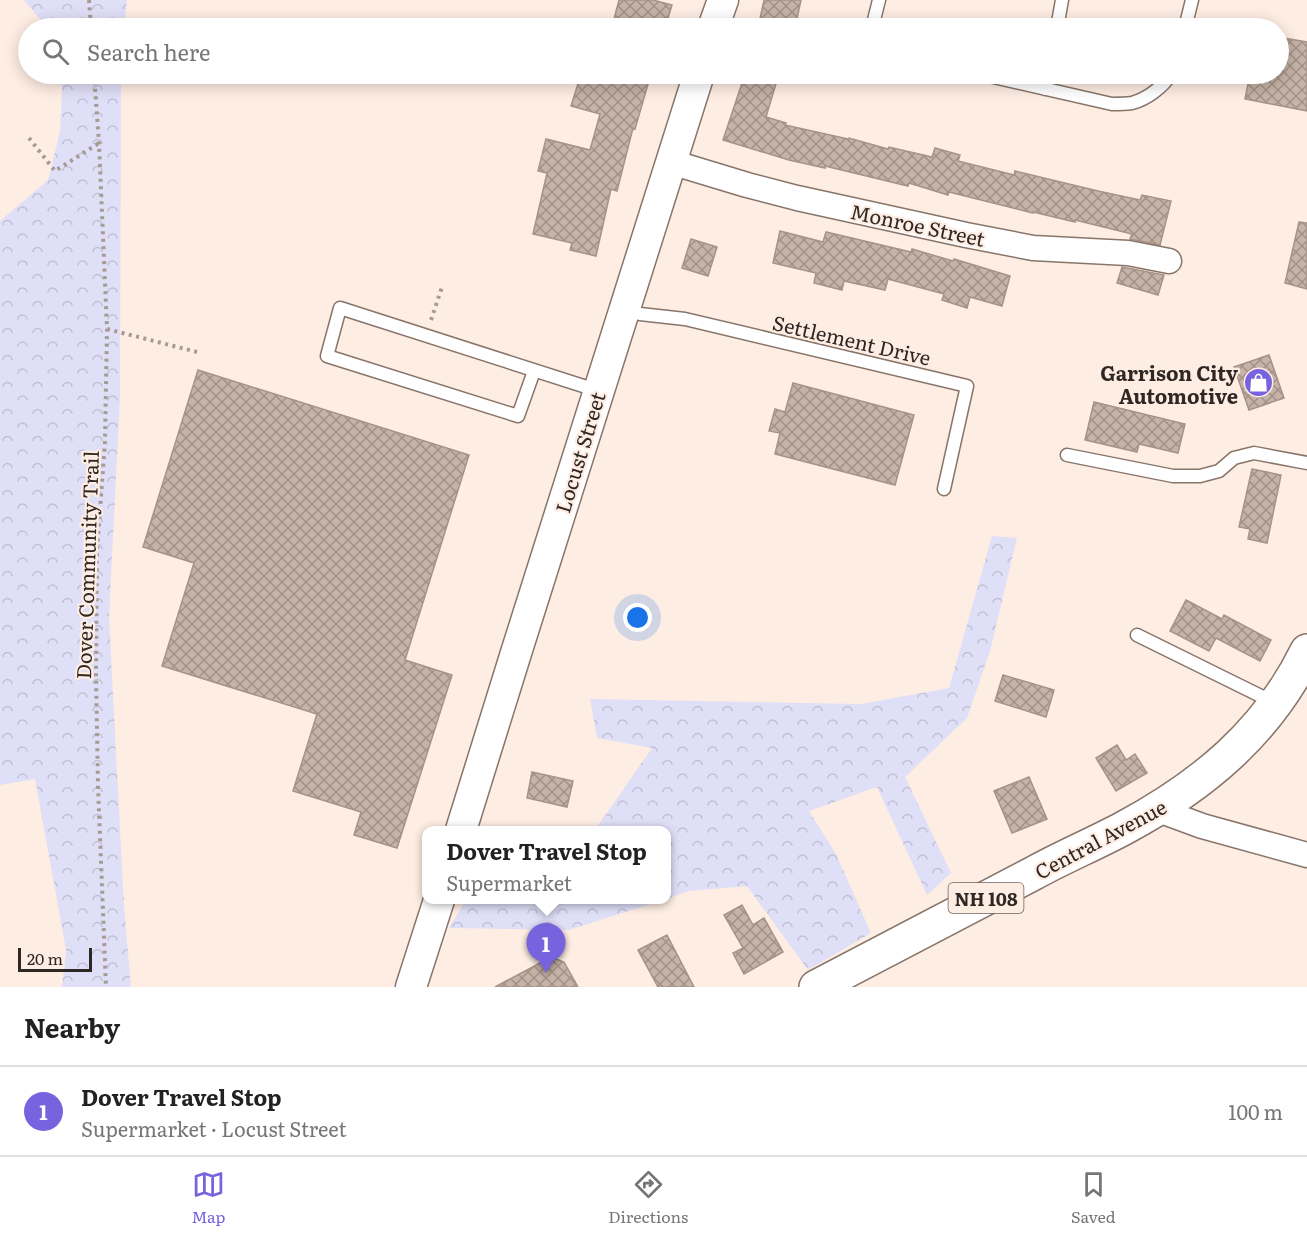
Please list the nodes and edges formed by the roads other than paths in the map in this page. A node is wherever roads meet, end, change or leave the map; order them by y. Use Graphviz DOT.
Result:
graph roads {
  1 [pos="723,0"];
  2 [pos="879,0"];
  3 [pos="1062,0"];
  4 [pos="1192,0"];
  5 [pos="717,18"];
  6 [pos="874,18"];
  7 [pos="1059,18"];
  8 [pos="1188,18"];
  9 [pos="696,84"];
  10 [pos="1024,84"];
  11 [pos="1047,84"];
  12 [pos="1162,84"];
  13 [pos="1046,89"];
  14 [pos="671,162"];
  15 [pos="1169,261"];
  16 [pos="624,310"];
  17 [pos="534,371"];
  18 [pos="599,391"];
  19 [pos="1067,455"];
  20 [pos="1307,463"];
  21 [pos="944,489"];
  22 [pos="1137,635"];
  23 [pos="1307,651"];
  24 [pos="1276,703"];
  25 [pos="1156,809"];
  26 [pos="463,826"];
  27 [pos="1307,855"];
  28 [pos="439,904"];
  29 [pos="411,987"];
  30 [pos="816,987"];
  1 -- 5 [label="street"];
  2 -- 6 [label="lane"];
  3 -- 7 [label="lane"];
  4 -- 8 [label="lane"];
  9 -- 14 [label="street, Locust Street"];
  10 -- 13 [label="lane"];
  11 -- 13 [label="lane"];
  12 -- 13 [label="lane"];
  14 -- 15 [label="street, Monroe Street"];
  14 -- 16 [label="street, Locust Street"];
  16 -- 18 [label="street, Locust Street"];
  16 -- 21 [label="lane, Settlement Drive"];
  17 -- 17 [label="lane"];
  17 -- 18 [label="lane"];
  18 -- 26 [label="street, Locust Street"];
  19 -- 20 [label="lane"];
  22 -- 24 [label="lane"];
  23 -- 24 [label="main road, Central Avenue / NH 108"];
  24 -- 25 [label="main road, Central Avenue / NH 108"];
  25 -- 27 [label="street"];
  25 -- 30 [label="main road, Central Avenue / NH 108"];
  28 -- 29 [label="street"];
}
